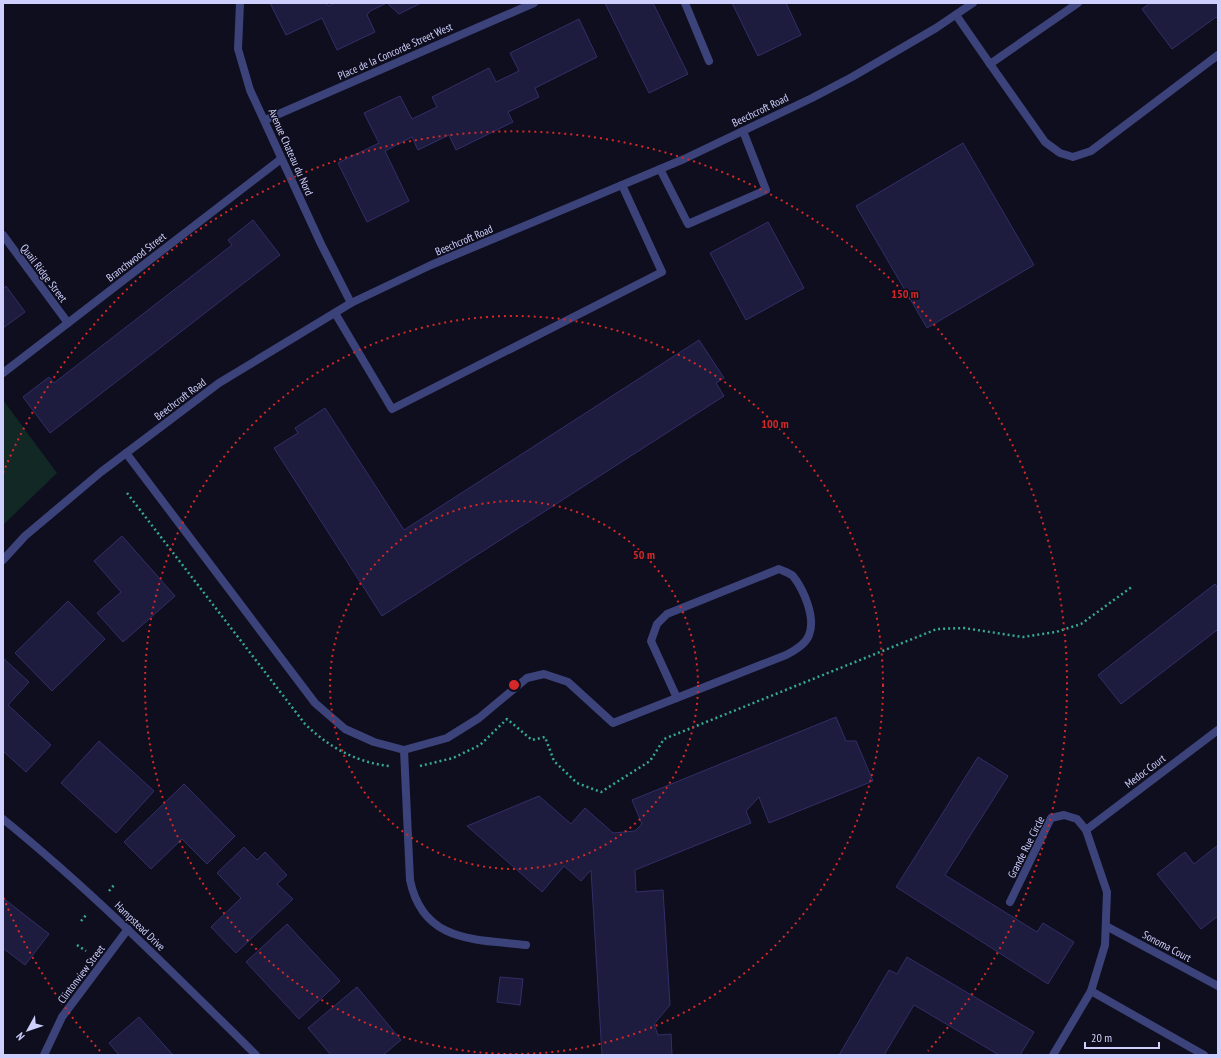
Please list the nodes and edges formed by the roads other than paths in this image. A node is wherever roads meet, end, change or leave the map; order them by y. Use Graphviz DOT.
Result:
graph roads {
  1 [pos="240,3"];
  2 [pos="534,3"];
  3 [pos="685,3"];
  4 [pos="973,3"];
  5 [pos="1078,3"];
  6 [pos="956,15"];
  7 [pos="1218,55"];
  8 [pos="709,61"];
  9 [pos="990,64"];
  10 [pos="265,120"];
  11 [pos="742,131"];
  12 [pos="281,159"];
  13 [pos="660,169"];
  14 [pos="622,185"];
  15 [pos="3,235"];
  16 [pos="351,304"];
  17 [pos="335,313"];
  18 [pos="68,323"];
  19 [pos="4,373"];
  20 [pos="126,453"];
  21 [pos="3,560"];
  22 [pos="677,698"];
  23 [pos="1218,730"];
  24 [pos="404,750"];
  25 [pos="3,819"];
  26 [pos="1086,830"];
  27 [pos="1010,902"];
  28 [pos="1106,926"];
  29 [pos="128,929"];
  30 [pos="526,945"];
  31 [pos="1218,986"];
  32 [pos="1092,991"];
  33 [pos="44,1055"];
  34 [pos="256,1055"];
  35 [pos="1053,1055"];
  36 [pos="1204,1055"];
  1 -- 10 [label="street, Avenue Chateau du Nord"];
  2 -- 10 [label="street, Place de la Concorde Street West"];
  3 -- 8 [label="street"];
  4 -- 6 [label="street, Beechcroft Road"];
  5 -- 9 [label="street"];
  6 -- 9 [label="street"];
  6 -- 11 [label="street, Beechcroft Road"];
  7 -- 9 [label="street"];
  10 -- 12 [label="street, Avenue Chateau du Nord"];
  11 -- 13 [label="street, Beechcroft Road"];
  11 -- 13 [label="street"];
  12 -- 16 [label="street, Avenue Chateau du Nord"];
  12 -- 18 [label="street, Branchwood Street"];
  13 -- 14 [label="street, Beechcroft Road"];
  14 -- 16 [label="street, Beechcroft Road"];
  14 -- 17 [label="street"];
  15 -- 18 [label="street, Quail Ridge Street"];
  16 -- 17 [label="street, Beechcroft Road"];
  17 -- 20 [label="street, Beechcroft Road"];
  18 -- 19 [label="street, Branchwood Street"];
  20 -- 21 [label="street, Beechcroft Road"];
  20 -- 24 [label="street"];
  22 -- 22 [label="street"];
  22 -- 24 [label="street"];
  23 -- 26 [label="street, Medoc Court"];
  24 -- 30 [label="street"];
  25 -- 29 [label="street, Hampstead Drive"];
  26 -- 27 [label="street, Grande Rue Circle"];
  26 -- 28 [label="street, Grande Rue Circle"];
  28 -- 31 [label="street, Sonoma Court"];
  28 -- 32 [label="street, Grande Rue Circle"];
  29 -- 33 [label="street, Clintonview Street"];
  29 -- 34 [label="street, Hampstead Drive"];
  32 -- 35 [label="street, Grande Rue Circle"];
  32 -- 36 [label="street"];
}
